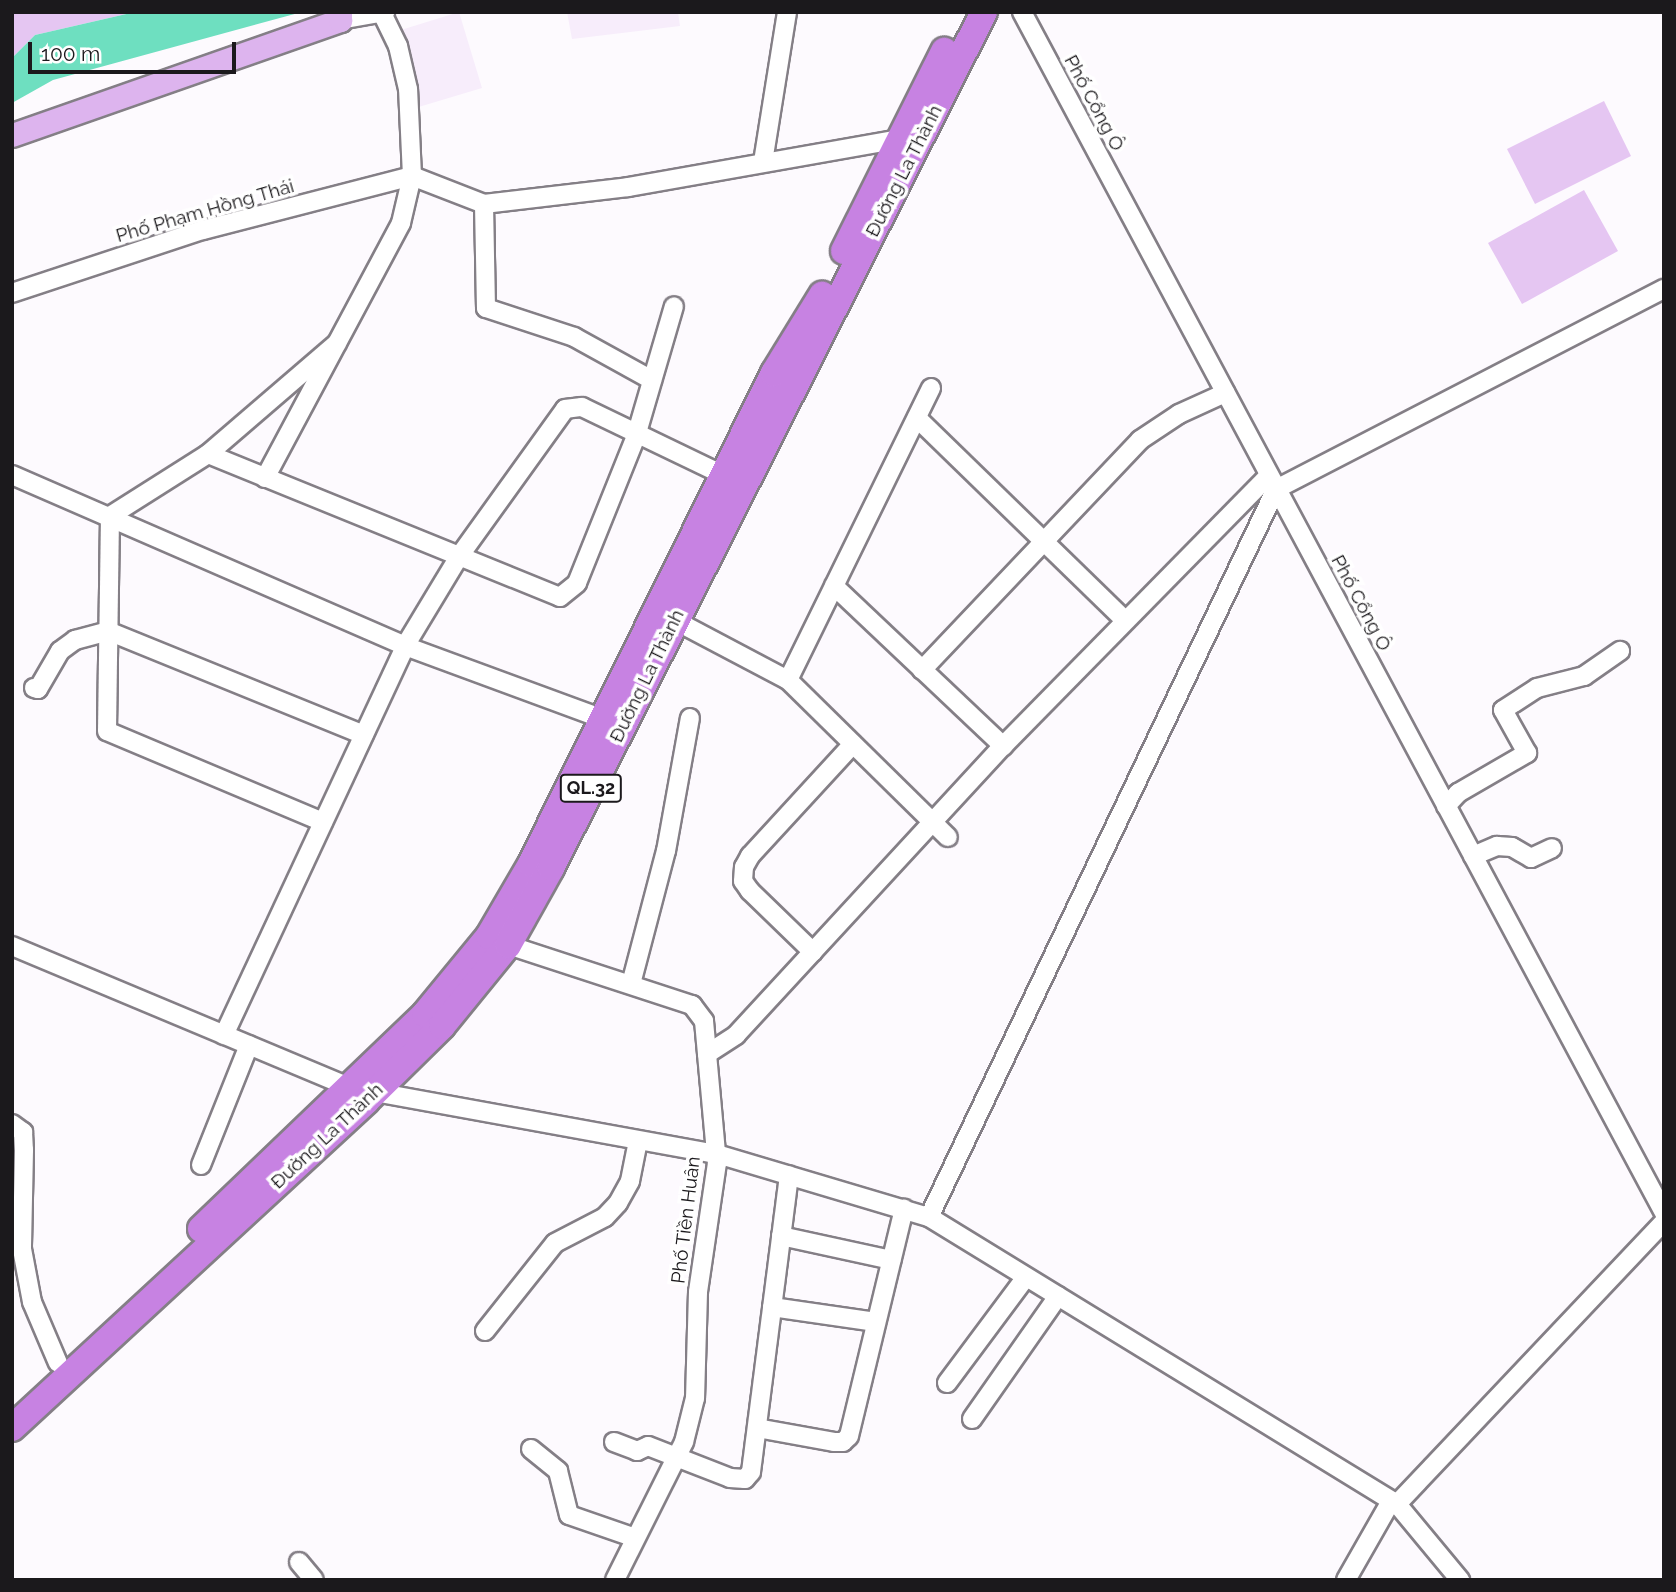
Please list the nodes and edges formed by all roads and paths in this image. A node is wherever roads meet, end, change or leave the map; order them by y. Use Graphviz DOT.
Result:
graph roads {
  1 [pos="787,12"];
  2 [pos="964,12"];
  3 [pos="984,12"];
  4 [pos="1022,12"];
  5 [pos="383,13"];
  6 [pos="340,16"];
  7 [pos="12,135"];
  8 [pos="899,139"];
  9 [pos="763,162"];
  10 [pos="412,176"];
  11 [pos="484,204"];
  12 [pos="1664,289"];
  13 [pos="12,293"];
  14 [pos="674,306"];
  15 [pos="337,343"];
  16 [pos="652,380"];
  17 [pos="931,388"];
  18 [pos="1224,394"];
  19 [pos="916,418"];
  20 [pos="637,431"];
  21 [pos="208,454"];
  22 [pos="12,475"];
  23 [pos="723,475"];
  24 [pos="265,478"];
  25 [pos="1272,482"];
  26 [pos="110,516"];
  27 [pos="1044,541"];
  28 [pos="458,558"];
  29 [pos="834,586"];
  30 [pos="674,620"];
  31 [pos="1125,620"];
  32 [pos="108,631"];
  33 [pos="405,646"];
  34 [pos="1620,651"];
  35 [pos="922,670"];
  36 [pos="788,680"];
  37 [pos="33,688"];
  38 [pos="690,718"];
  39 [pos="603,719"];
  40 [pos="364,735"];
  41 [pos="853,744"];
  42 [pos="1003,746"];
  43 [pos="1446,806"];
  44 [pos="323,822"];
  45 [pos="933,822"];
  46 [pos="948,837"];
  47 [pos="1552,848"];
  48 [pos="1473,856"];
  49 [pos="508,945"];
  50 [pos="12,946"];
  51 [pos="813,952"];
  52 [pos="631,984"];
  53 [pos="224,1035"];
  54 [pos="249,1045"];
  55 [pos="707,1054"];
  56 [pos="363,1090"];
  57 [pos="12,1124"];
  58 [pos="638,1141"];
  59 [pos="717,1154"];
  60 [pos="201,1165"];
  61 [pos="789,1175"];
  62 [pos="904,1209"];
  63 [pos="1664,1213"];
  64 [pos="929,1217"];
  65 [pos="1664,1222"];
  66 [pos="781,1236"];
  67 [pos="891,1259"];
  68 [pos="1026,1276"];
  69 [pos="1058,1296"];
  70 [pos="772,1307"];
  71 [pos="876,1322"];
  72 [pos="485,1331"];
  73 [pos="58,1363"];
  74 [pos="947,1383"];
  75 [pos="12,1405"];
  76 [pos="972,1419"];
  77 [pos="12,1428"];
  78 [pos="757,1428"];
  79 [pos="614,1442"];
  80 [pos="531,1448"];
  81 [pos="677,1458"];
  82 [pos="1394,1502"];
  83 [pos="633,1538"];
  84 [pos="299,1562"];
  85 [pos="314,1580"];
  86 [pos="615,1580"];
  87 [pos="1346,1580"];
  88 [pos="1460,1580"];
  1 -- 9 [label="street"];
  2 -- 8 [label="highway, Đường La Thành / QL.32"];
  3 -- 30 [label="highway, Đường La Thành / QL.32"];
  4 -- 18 [label="street, Phố Cổng Ô"];
  5 -- 6 [label="street"];
  5 -- 10 [label="street"];
  6 -- 7 [label="main road"];
  8 -- 9 [label="street"];
  8 -- 23 [label="highway, Đường La Thành / QL.32"];
  9 -- 11 [label="street"];
  10 -- 11 [label="street"];
  10 -- 13 [label="street, Phố Phạm Hồng Thái"];
  10 -- 15 [label="street"];
  11 -- 16 [label="street"];
  12 -- 25 [label="street"];
  14 -- 16 [label="street"];
  15 -- 21 [label="street"];
  15 -- 24 [label="street"];
  16 -- 20 [label="street"];
  17 -- 19 [label="street"];
  18 -- 25 [label="street, Phố Cổng Ô"];
  18 -- 27 [label="street"];
  19 -- 27 [label="street"];
  19 -- 29 [label="street"];
  20 -- 23 [label="street"];
  20 -- 28 [label="street"];
  20 -- 28 [label="street"];
  21 -- 24 [label="street"];
  21 -- 26 [label="street"];
  22 -- 26 [label="street"];
  23 -- 39 [label="highway, Đường La Thành / QL.32"];
  24 -- 28 [label="street"];
  25 -- 31 [label="street"];
  25 -- 43 [label="street, Phố Cổng Ô"];
  25 -- 64 [label="street"];
  26 -- 32 [label="street"];
  26 -- 33 [label="street"];
  27 -- 31 [label="street"];
  27 -- 35 [label="street"];
  28 -- 33 [label="street"];
  29 -- 35 [label="street"];
  29 -- 36 [label="street"];
  30 -- 36 [label="street"];
  30 -- 49 [label="highway, Đường La Thành / QL.32"];
  31 -- 42 [label="street"];
  32 -- 37 [label="street"];
  32 -- 40 [label="street"];
  32 -- 44 [label="street"];
  33 -- 39 [label="street"];
  33 -- 40 [label="street"];
  34 -- 43 [label="street"];
  35 -- 42 [label="street"];
  36 -- 41 [label="street"];
  38 -- 52 [label="street"];
  39 -- 56 [label="highway, Đường La Thành / QL.32"];
  40 -- 44 [label="street"];
  41 -- 45 [label="street"];
  41 -- 51 [label="street"];
  42 -- 45 [label="street"];
  43 -- 48 [label="street, Phố Cổng Ô"];
  44 -- 53 [label="street"];
  45 -- 46 [label="street"];
  45 -- 51 [label="street"];
  47 -- 48 [label="street"];
  48 -- 63 [label="street, Phố Cổng Ô"];
  49 -- 52 [label="street, Phố Tiền Huân"];
  49 -- 56 [label="highway, Đường La Thành / QL.32"];
  50 -- 53 [label="street"];
  51 -- 55 [label="street"];
  52 -- 55 [label="street, Phố Tiền Huân"];
  53 -- 54 [label="street"];
  54 -- 56 [label="street"];
  54 -- 60 [label="street"];
  55 -- 59 [label="street, Phố Tiền Huân"];
  56 -- 58 [label="street"];
  56 -- 73 [label="highway, Đường La Thành / QL.32"];
  56 -- 77 [label="highway, Đường La Thành / QL.32"];
  57 -- 73 [label="street"];
  58 -- 59 [label="street"];
  58 -- 72 [label="street"];
  59 -- 61 [label="street"];
  59 -- 81 [label="street, Phố Tiền Huân"];
  61 -- 62 [label="street"];
  61 -- 66 [label="street"];
  62 -- 64 [label="street"];
  62 -- 67 [label="street"];
  64 -- 68 [label="street"];
  65 -- 82 [label="street"];
  66 -- 67 [label="street"];
  66 -- 70 [label="street"];
  67 -- 71 [label="street"];
  68 -- 69 [label="street"];
  68 -- 74 [label="street"];
  69 -- 76 [label="street"];
  69 -- 82 [label="street"];
  70 -- 71 [label="street"];
  70 -- 78 [label="street"];
  71 -- 78 [label="street"];
  73 -- 75 [label="highway, Đường La Thành / QL.32"];
  78 -- 81 [label="street"];
  79 -- 81 [label="street"];
  80 -- 83 [label="street"];
  81 -- 83 [label="street, Phố Tiền Huân"];
  82 -- 87 [label="street"];
  82 -- 88 [label="street"];
  83 -- 86 [label="street, Phố Tiền Huân"];
  84 -- 85 [label="street"];
}
